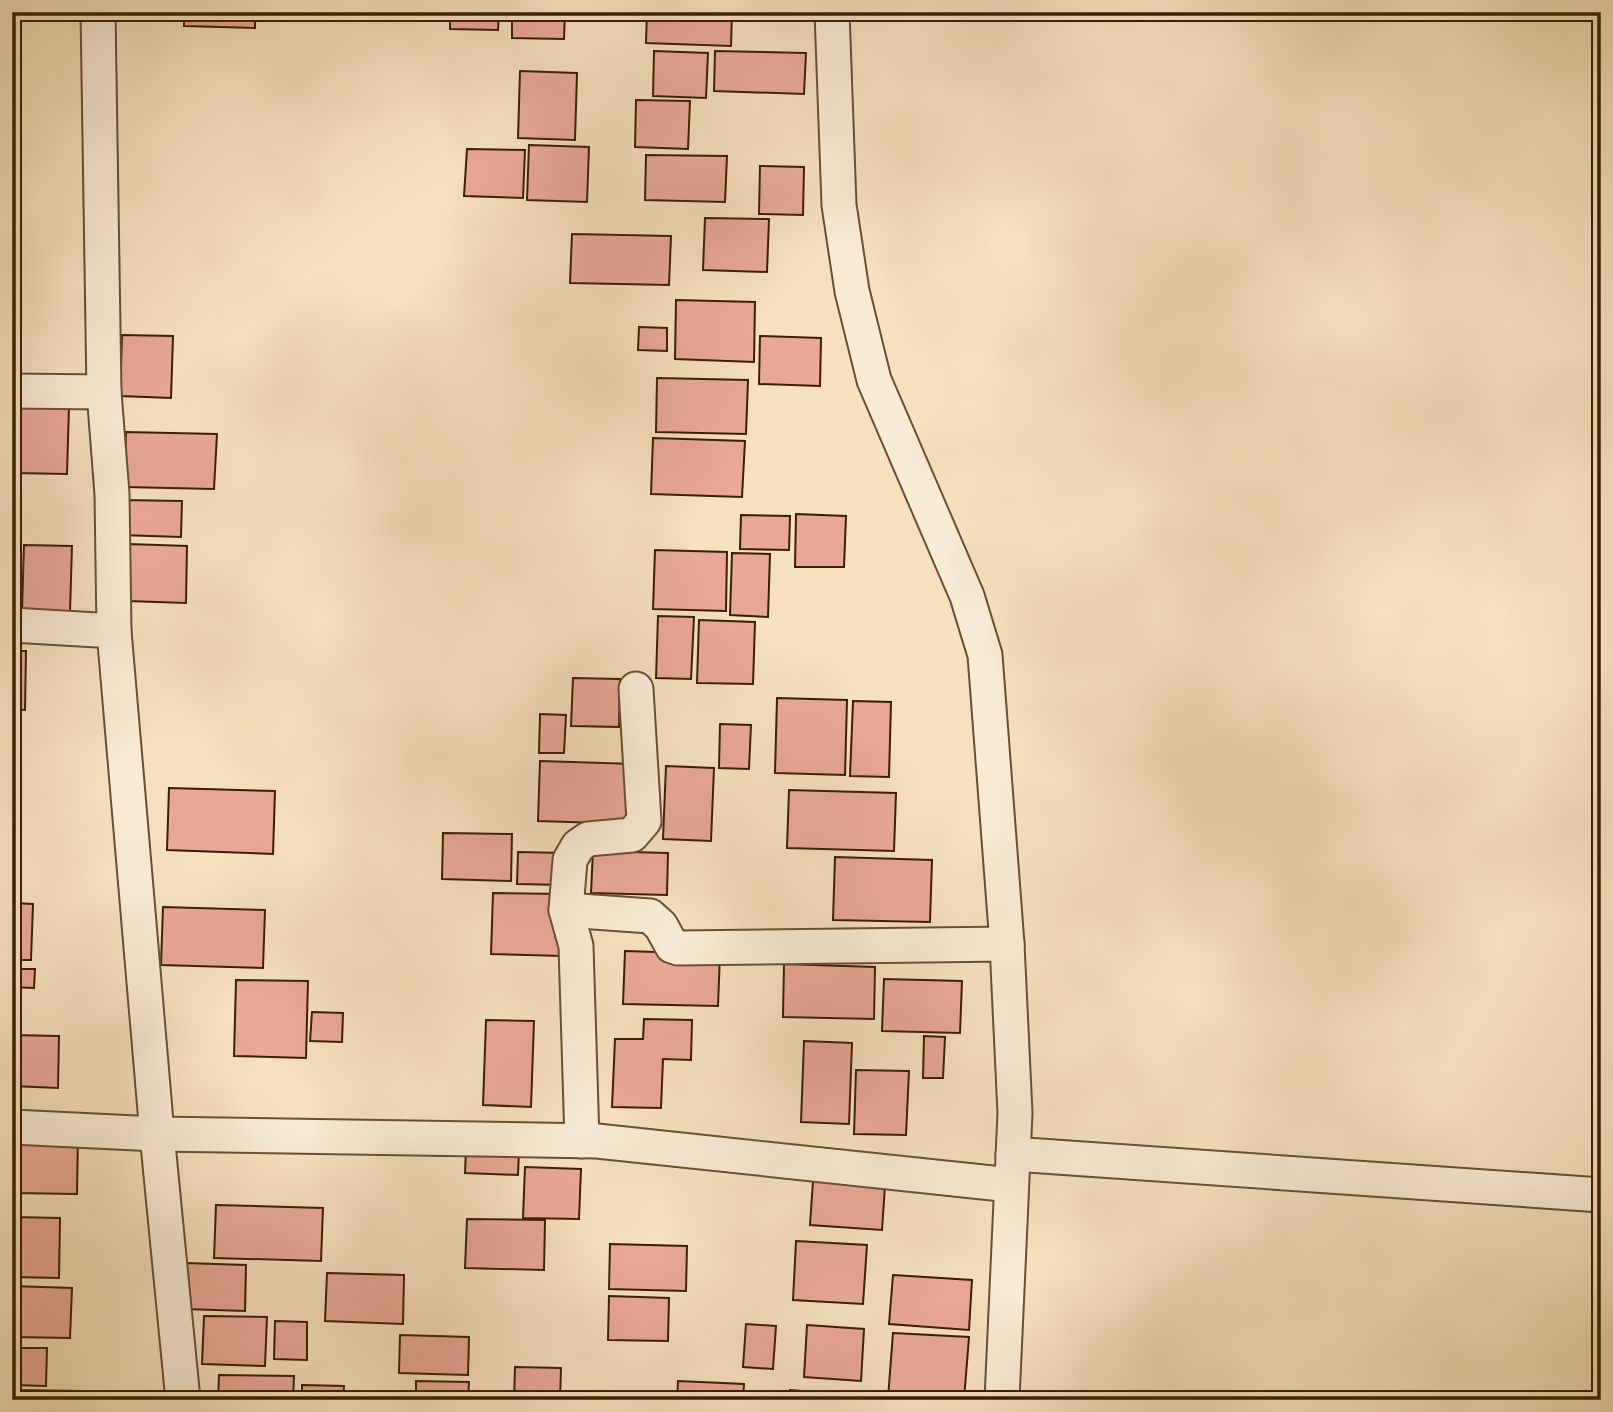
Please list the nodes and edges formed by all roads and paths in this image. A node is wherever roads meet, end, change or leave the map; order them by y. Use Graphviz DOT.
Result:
graph roads {
  1 [pos="98,12"];
  2 [pos="832,12"];
  3 [pos="12,391"];
  4 [pos="104,392"];
  5 [pos="12,625"];
  6 [pos="114,631"];
  7 [pos="636,689"];
  8 [pos="566,910"];
  9 [pos="1007,944"];
  10 [pos="12,1127"];
  11 [pos="157,1134"];
  12 [pos="582,1141"];
  13 [pos="1012,1169"];
  14 [pos="1601,1195"];
  15 [pos="183,1400"];
  16 [pos="1002,1400"];
  1 -- 4 [label="street"];
  2 -- 9 [label="street"];
  3 -- 4 [label="street"];
  4 -- 6 [label="street"];
  5 -- 6 [label="street"];
  6 -- 11 [label="street"];
  7 -- 8 [label="street"];
  8 -- 9 [label="street"];
  8 -- 12 [label="street"];
  9 -- 13 [label="street"];
  10 -- 11 [label="street"];
  11 -- 12 [label="street"];
  11 -- 15 [label="street"];
  12 -- 13 [label="street"];
  13 -- 14 [label="street"];
  13 -- 16 [label="street"];
}
